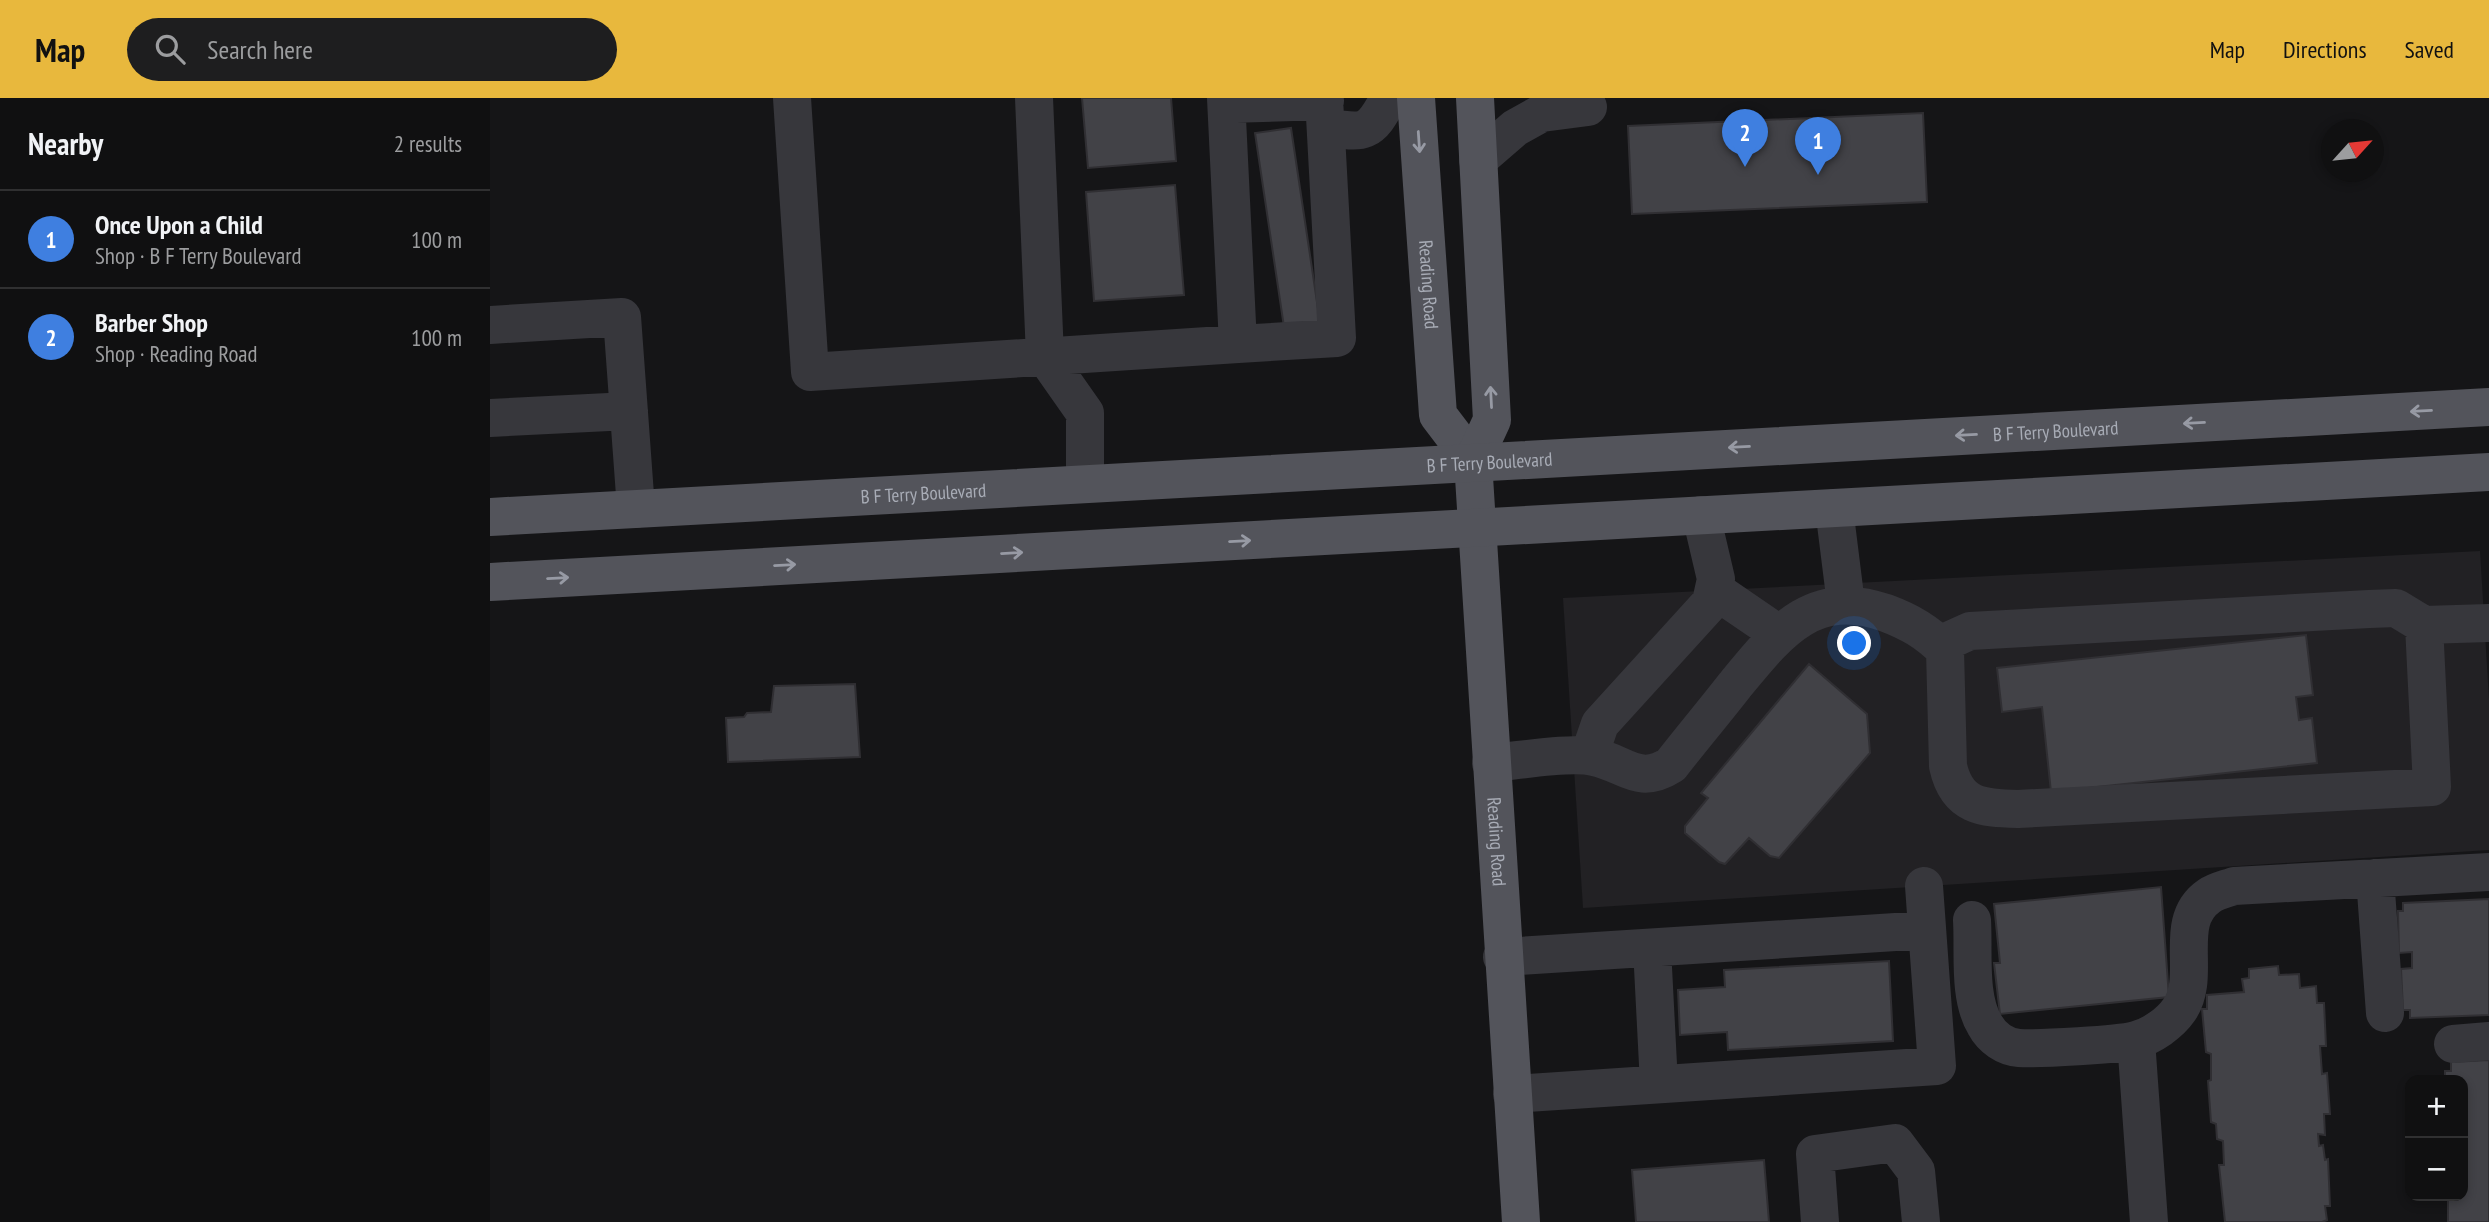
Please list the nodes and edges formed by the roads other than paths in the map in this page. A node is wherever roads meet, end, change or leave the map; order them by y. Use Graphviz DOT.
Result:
graph roads {
  1 [pos="792,98"];
  2 [pos="1034,98"];
  3 [pos="1389,98"];
  4 [pos="1416,98"];
  5 [pos="1475,98"];
  6 [pos="1226,101"];
  7 [pos="1588,107"];
  8 [pos="1325,109"];
  9 [pos="1478,160"];
  10 [pos="490,325"];
  11 [pos="1238,344"];
  12 [pos="1045,356"];
  13 [pos="2489,407"];
  14 [pos="629,411"];
  15 [pos="490,418"];
  16 [pos="1473,461"];
  17 [pos="2489,472"];
  18 [pos="1085,483"];
  19 [pos="1834,508"];
  20 [pos="636,509"];
  21 [pos="1701,515"];
  22 [pos="490,517"];
  23 [pos="1476,527"];
  24 [pos="490,582"];
  25 [pos="1716,591"];
  26 [pos="1846,604"];
  27 [pos="2489,623"];
  28 [pos="2424,625"];
  29 [pos="1779,634"];
  30 [pos="1945,650"];
  31 [pos="1589,756"];
  32 [pos="1491,763"];
  33 [pos="2489,872"];
  34 [pos="2375,878"];
  35 [pos="1924,886"];
  36 [pos="1972,920"];
  37 [pos="1927,930"];
  38 [pos="1652,948"];
  39 [pos="1502,957"];
  40 [pos="2385,1013"];
  41 [pos="2136,1040"];
  42 [pos="1659,1084"];
  43 [pos="1512,1094"];
  44 [pos="1521,1222"];
  45 [pos="1820,1222"];
  46 [pos="1921,1222"];
  47 [pos="2148,1222"];
  1 -- 12 [label="lane"];
  2 -- 12 [label="lane"];
  3 -- 8 [label="lane"];
  4 -- 16 [label="main road, Reading Road, one-way"];
  5 -- 9 [label="main road, Reading Road"];
  6 -- 8 [label="lane"];
  6 -- 11 [label="lane"];
  7 -- 9 [label="lane"];
  8 -- 11 [label="lane"];
  16 -- 9 [label="main road, Reading Road, one-way"];
  10 -- 14 [label="lane"];
  11 -- 12 [label="lane"];
  12 -- 18 [label="lane"];
  13 -- 16 [label="main road, B F Terry Boulevard, one-way"];
  14 -- 15 [label="lane"];
  14 -- 20 [label="lane"];
  16 -- 18 [label="main road, B F Terry Boulevard"];
  16 -- 23 [label="main road, Reading Road"];
  17 -- 19 [label="main road"];
  18 -- 20 [label="main road, B F Terry Boulevard"];
  19 -- 21 [label="main road"];
  19 -- 26 [label="lane"];
  20 -- 22 [label="main road, B F Terry Boulevard"];
  21 -- 23 [label="main road"];
  21 -- 25 [label="lane"];
  24 -- 23 [label="main road, one-way"];
  23 -- 32 [label="main road, Reading Road"];
  25 -- 29 [label="lane"];
  25 -- 31 [label="lane"];
  26 -- 29 [label="lane"];
  26 -- 30 [label="lane"];
  27 -- 28 [label="lane"];
  28 -- 30 [label="lane"];
  28 -- 30 [label="lane"];
  29 -- 31 [label="lane"];
  31 -- 32 [label="lane"];
  32 -- 39 [label="main road, Reading Road"];
  33 -- 34 [label="lane"];
  34 -- 40 [label="lane"];
  34 -- 41 [label="lane"];
  35 -- 37 [label="lane"];
  36 -- 41 [label="lane"];
  37 -- 38 [label="lane"];
  37 -- 42 [label="lane"];
  38 -- 39 [label="lane"];
  38 -- 42 [label="lane"];
  39 -- 43 [label="main road, Reading Road"];
  41 -- 47 [label="lane"];
  42 -- 43 [label="lane"];
  43 -- 44 [label="main road, Reading Road"];
  45 -- 46 [label="lane"];
}
